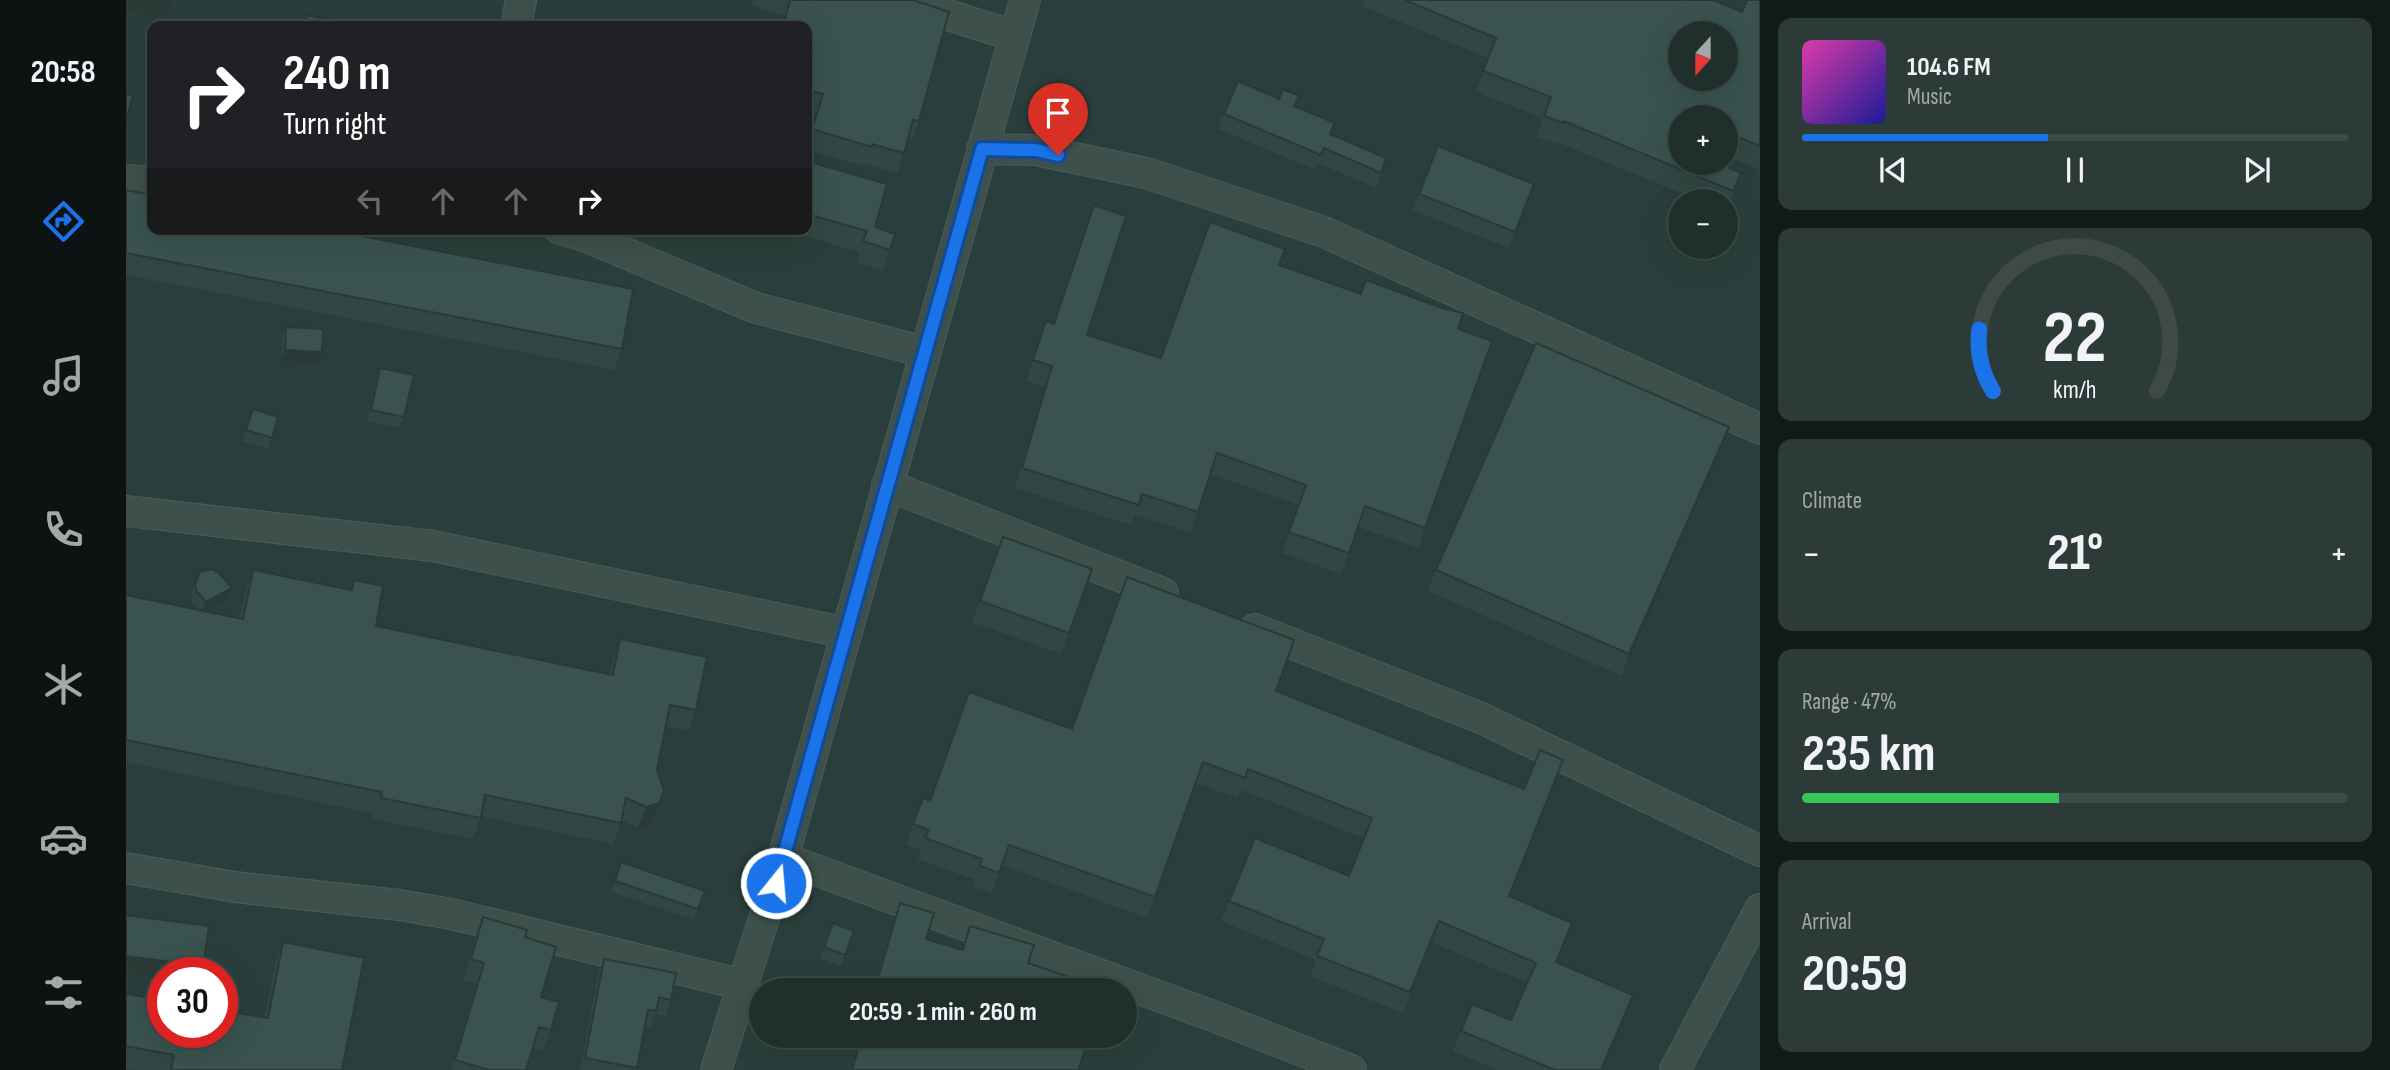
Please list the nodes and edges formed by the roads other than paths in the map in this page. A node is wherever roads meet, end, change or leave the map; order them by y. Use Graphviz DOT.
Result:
graph roads {
  1 [pos="521,0"];
  2 [pos="901,0"];
  3 [pos="1025,0"];
  4 [pos="517,21"];
  5 [pos="1014,36"];
  6 [pos="982,149"];
  7 [pos="126,180"];
  8 [pos="147,182"];
  9 [pos="580,235"];
  10 [pos="925,352"];
  11 [pos="1760,429"];
  12 [pos="887,485"];
  13 [pos="126,511"];
  14 [pos="1184,601"];
  15 [pos="1235,621"];
  16 [pos="847,633"];
  17 [pos="1760,851"];
  18 [pos="783,858"];
  19 [pos="126,868"];
  20 [pos="1760,909"];
  21 [pos="744,985"];
  22 [pos="716,1070"];
  23 [pos="1351,1070"];
  24 [pos="1675,1070"];
  1 -- 4 [label="street"];
  2 -- 5 [label="street"];
  3 -- 5 [label="street"];
  5 -- 6 [label="street"];
  6 -- 10 [label="street"];
  6 -- 11 [label="street"];
  7 -- 8 [label="street"];
  9 -- 10 [label="street"];
  10 -- 12 [label="street"];
  12 -- 14 [label="street"];
  12 -- 16 [label="street"];
  13 -- 16 [label="street"];
  15 -- 17 [label="street"];
  16 -- 18 [label="street"];
  18 -- 21 [label="street"];
  18 -- 23 [label="street"];
  19 -- 21 [label="street"];
  20 -- 24 [label="street"];
  21 -- 22 [label="street"];
}
